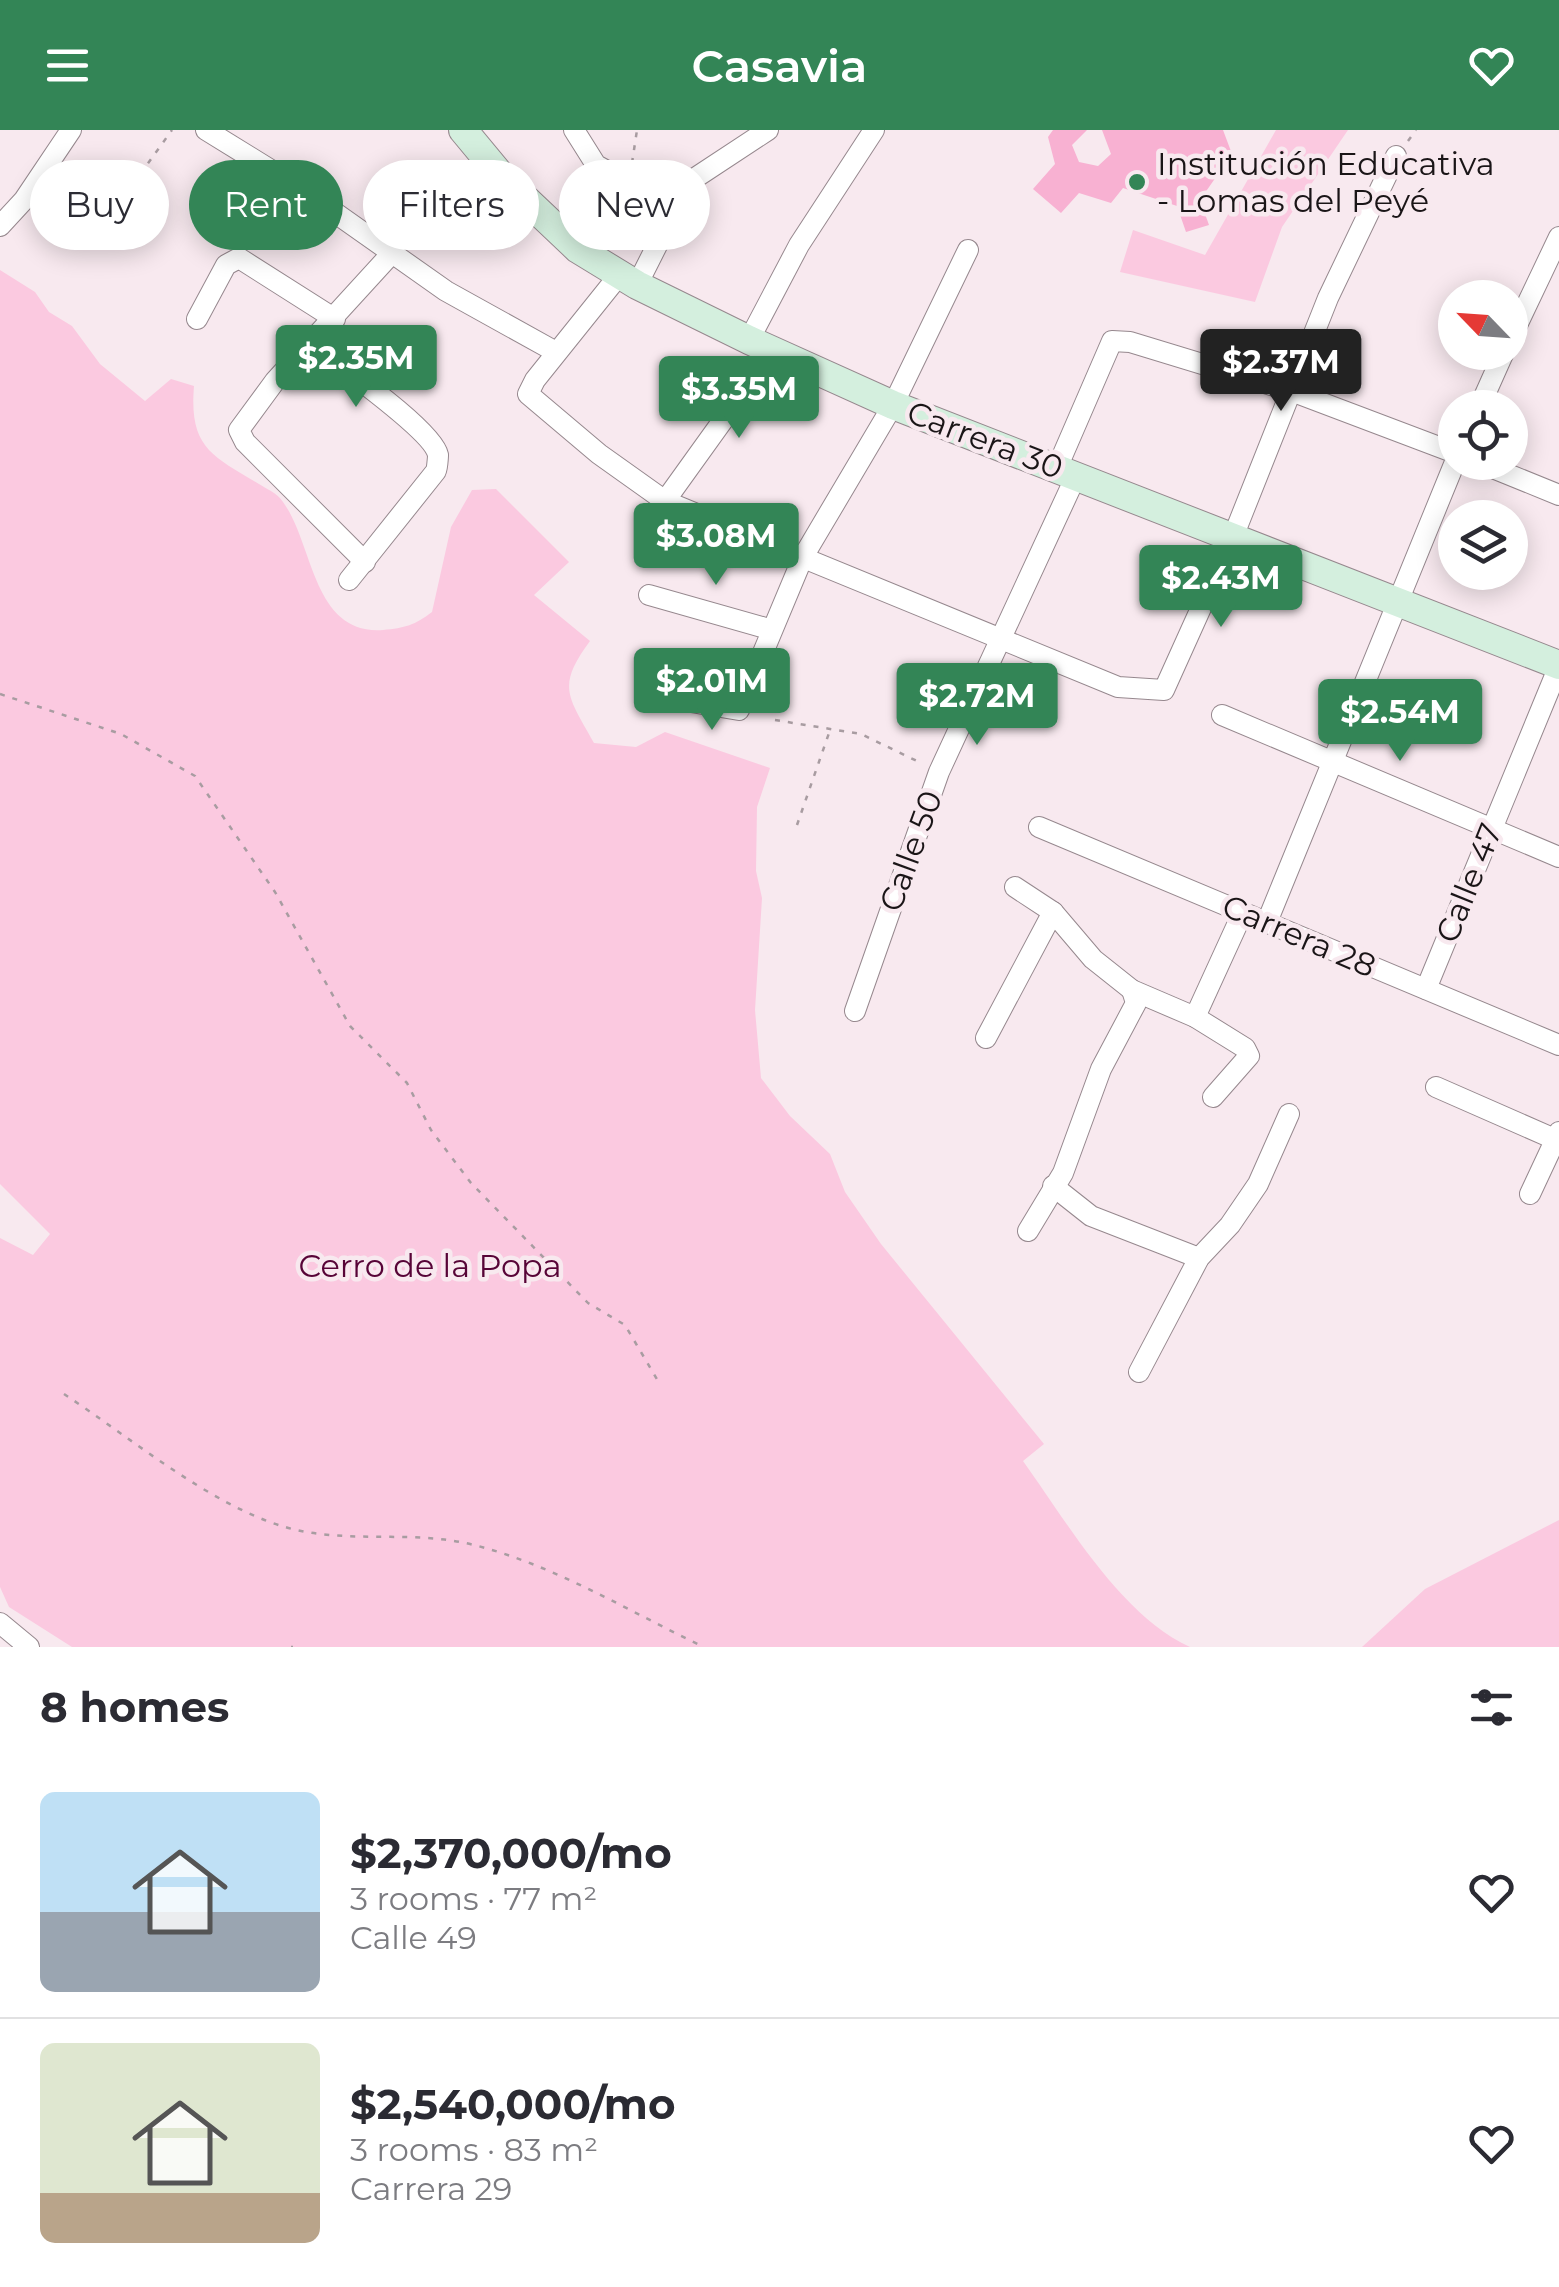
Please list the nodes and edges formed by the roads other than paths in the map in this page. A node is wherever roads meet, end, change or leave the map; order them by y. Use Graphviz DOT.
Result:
graph roads {
  1 [pos="71,130"];
  2 [pos="206,130"];
  3 [pos="463,130"];
  4 [pos="574,130"];
  5 [pos="768,130"];
  6 [pos="874,130"];
  7 [pos="1396,156"];
  8 [pos="592,160"];
  9 [pos="2,224"];
  10 [pos="1559,237"];
  11 [pos="968,250"];
  12 [pos="392,252"];
  13 [pos="628,279"];
  14 [pos="1528,302"];
  15 [pos="197,319"];
  16 [pos="335,320"];
  17 [pos="313,345"];
  18 [pos="760,346"];
  19 [pos="556,352"];
  20 [pos="1290,391"];
  21 [pos="893,404"];
  22 [pos="1438,448"];
  23 [pos="1066,472"];
  24 [pos="1448,480"];
  25 [pos="1522,480"];
  26 [pos="1559,495"];
  27 [pos="665,501"];
  28 [pos="1233,538"];
  29 [pos="802,557"];
  30 [pos="365,562"];
  31 [pos="349,580"];
  32 [pos="649,594"];
  33 [pos="1398,602"];
  34 [pos="770,630"];
  35 [pos="997,640"];
  36 [pos="1559,666"];
  37 [pos="686,702"];
  38 [pos="1222,715"];
  39 [pos="1332,762"];
  40 [pos="1039,827"];
  41 [pos="1490,829"];
  42 [pos="1559,857"];
  43 [pos="1015,887"];
  44 [pos="1053,912"];
  45 [pos="1243,912"];
  46 [pos="1267,922"];
  47 [pos="1426,989"];
  48 [pos="1132,990"];
  49 [pos="855,1011"];
  50 [pos="1195,1017"];
  51 [pos="986,1038"];
  52 [pos="1559,1045"];
  53 [pos="1436,1087"];
  54 [pos="1213,1096"];
  55 [pos="1289,1114"];
  56 [pos="1558,1138"];
  57 [pos="1053,1186"];
  58 [pos="1530,1194"];
  59 [pos="1028,1231"];
  60 [pos="1199,1258"];
  61 [pos="1140,1372"];
  62 [pos="0,1623"];
  63 [pos="29,1647"];
  1 -- 9 [label="street"];
  2 -- 12 [label="street"];
  3 -- 13 [label="street, Carrera 30"];
  4 -- 8 [label="street"];
  5 -- 13 [label="street"];
  6 -- 18 [label="street"];
  7 -- 20 [label="street"];
  10 -- 14 [label="street"];
  11 -- 21 [label="street"];
  12 -- 16 [label="street"];
  12 -- 19 [label="street"];
  13 -- 18 [label="street, Carrera 30"];
  13 -- 19 [label="street"];
  15 -- 16 [label="street"];
  16 -- 17 [label="street"];
  17 -- 30 [label="street"];
  17 -- 30 [label="street"];
  18 -- 21 [label="street, Carrera 30"];
  18 -- 27 [label="street"];
  19 -- 27 [label="street"];
  20 -- 22 [label="street"];
  20 -- 23 [label="street, Calle 50"];
  20 -- 28 [label="street"];
  21 -- 23 [label="street, Carrera 30"];
  21 -- 29 [label="street"];
  23 -- 28 [label="street, Carrera 30"];
  23 -- 35 [label="street, Calle 50"];
  24 -- 33 [label="street"];
  25 -- 26 [label="street"];
  27 -- 29 [label="street"];
  28 -- 33 [label="street, Carrera 30"];
  28 -- 35 [label="street"];
  29 -- 34 [label="street"];
  29 -- 35 [label="street"];
  30 -- 31 [label="street"];
  32 -- 34 [label="street"];
  33 -- 36 [label="street, Carrera 30"];
  33 -- 39 [label="street"];
  34 -- 37 [label="street"];
  35 -- 49 [label="street, Calle 50"];
  36 -- 41 [label="street, Calle 47"];
  38 -- 39 [label="street"];
  39 -- 41 [label="street"];
  39 -- 46 [label="street"];
  40 -- 45 [label="street, Carrera 28"];
  41 -- 42 [label="street"];
  41 -- 47 [label="street, Calle 47"];
  43 -- 44 [label="street"];
  44 -- 48 [label="street"];
  44 -- 51 [label="street"];
  45 -- 46 [label="street, Carrera 28"];
  45 -- 50 [label="street"];
  46 -- 47 [label="street, Carrera 28"];
  47 -- 52 [label="street, Carrera 28"];
  48 -- 50 [label="street"];
  48 -- 57 [label="street"];
  50 -- 54 [label="street"];
  53 -- 56 [label="street"];
  55 -- 60 [label="street"];
  56 -- 58 [label="street"];
  57 -- 59 [label="street"];
  57 -- 60 [label="street"];
  60 -- 61 [label="street"];
  62 -- 63 [label="street"];
}
